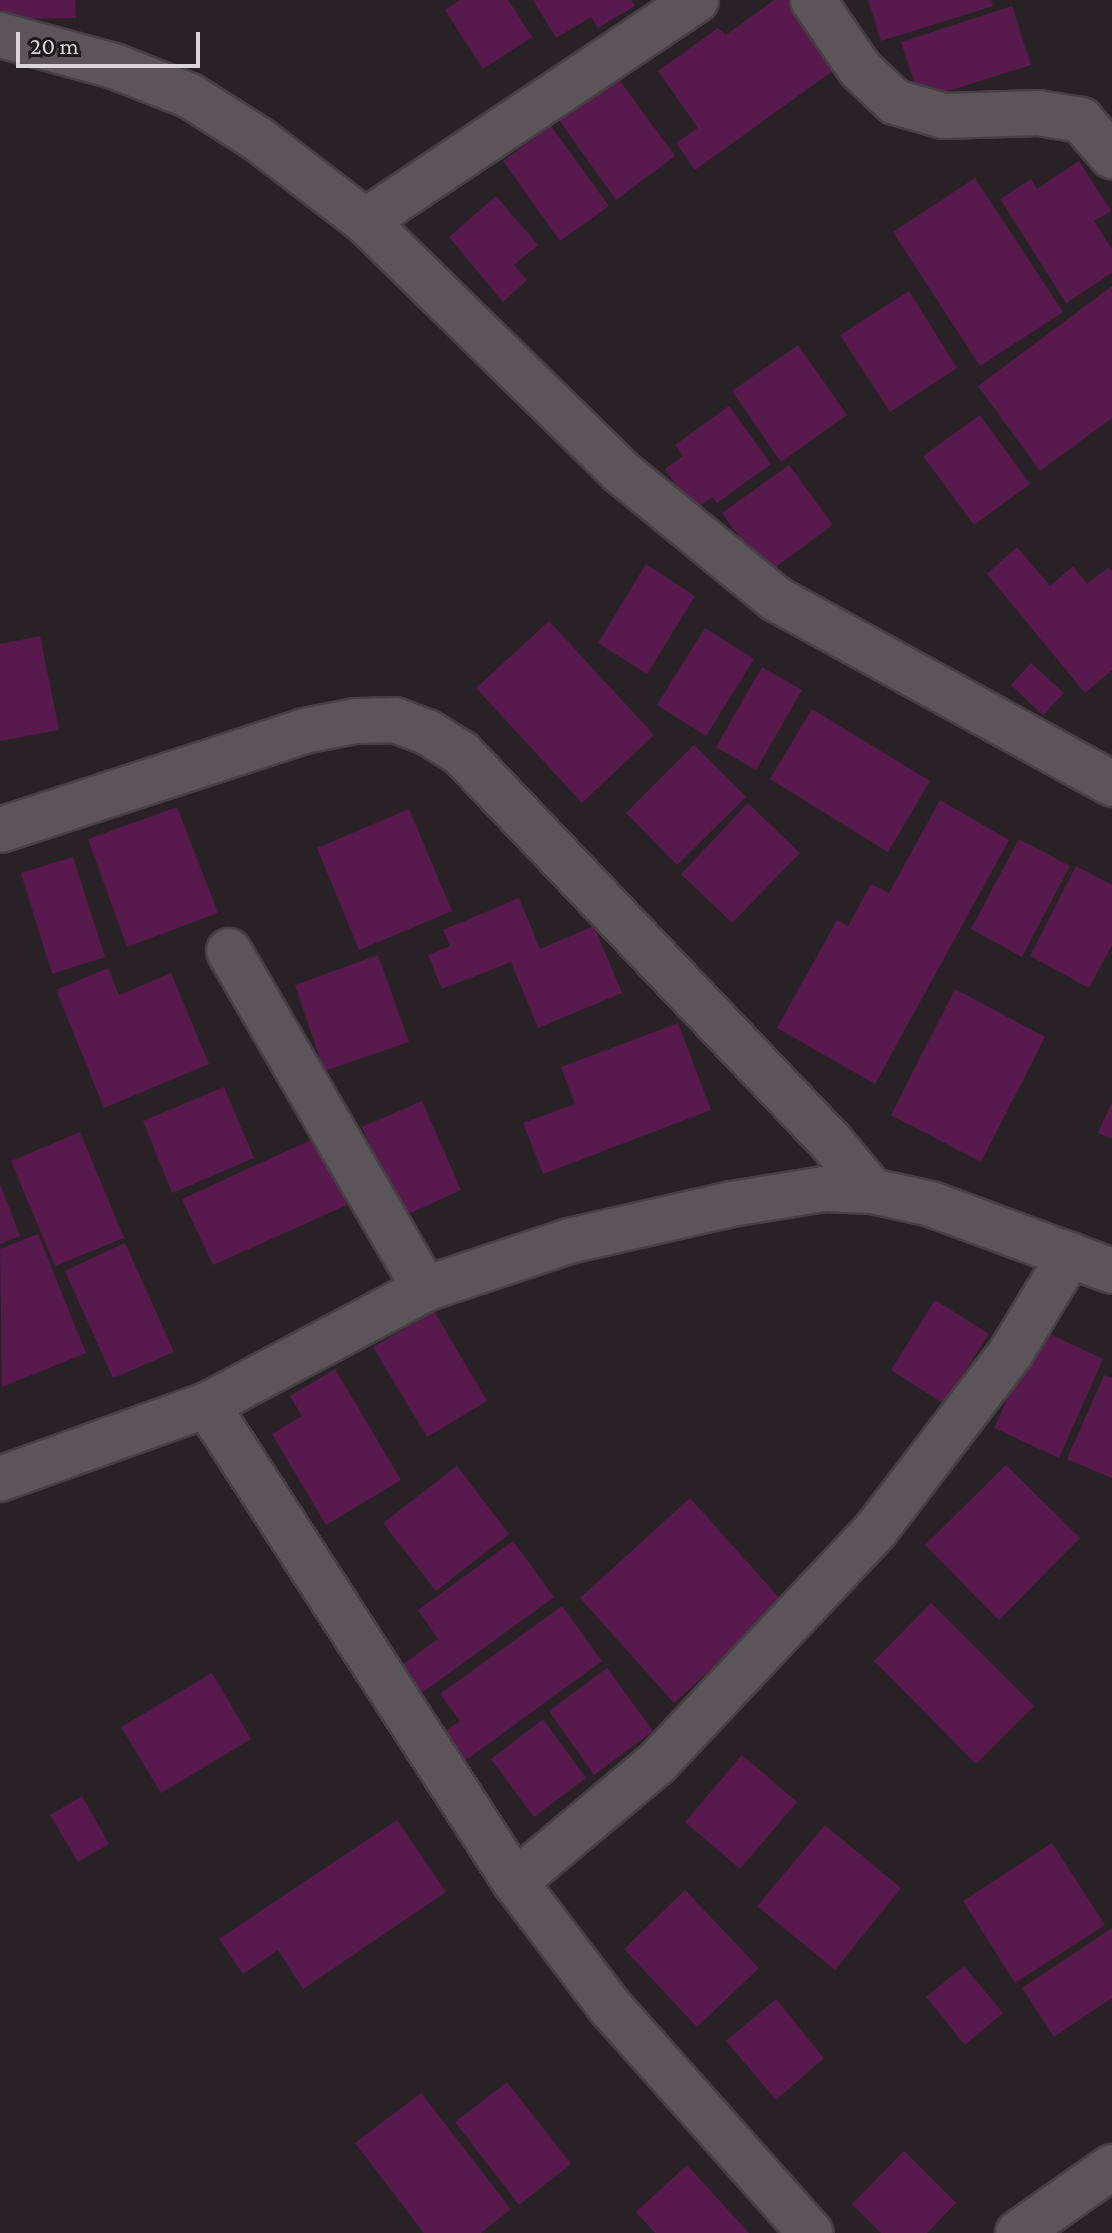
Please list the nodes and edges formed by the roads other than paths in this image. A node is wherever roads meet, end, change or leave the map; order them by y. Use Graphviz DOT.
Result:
graph roads {
  1 [pos="696,0"];
  2 [pos="813,0"];
  3 [pos="0,35"];
  4 [pos="1112,156"];
  5 [pos="365,221"];
  6 [pos="1112,784"];
  7 [pos="0,830"];
  8 [pos="229,951"];
  9 [pos="872,1191"];
  10 [pos="1070,1255"];
  11 [pos="1112,1271"];
  12 [pos="425,1289"];
  13 [pos="207,1405"];
  14 [pos="0,1479"];
  15 [pos="515,1882"];
  16 [pos="1112,2167"];
  17 [pos="811,2233"];
  18 [pos="1018,2233"];
  1 -- 5 [label="street"];
  2 -- 4 [label="street"];
  3 -- 5 [label="street"];
  5 -- 6 [label="street"];
  7 -- 9 [label="street"];
  8 -- 12 [label="street"];
  9 -- 10 [label="street"];
  9 -- 12 [label="street"];
  10 -- 11 [label="street"];
  10 -- 15 [label="street"];
  12 -- 13 [label="street"];
  13 -- 14 [label="street"];
  13 -- 15 [label="street"];
  15 -- 17 [label="street"];
  16 -- 18 [label="street"];
}
